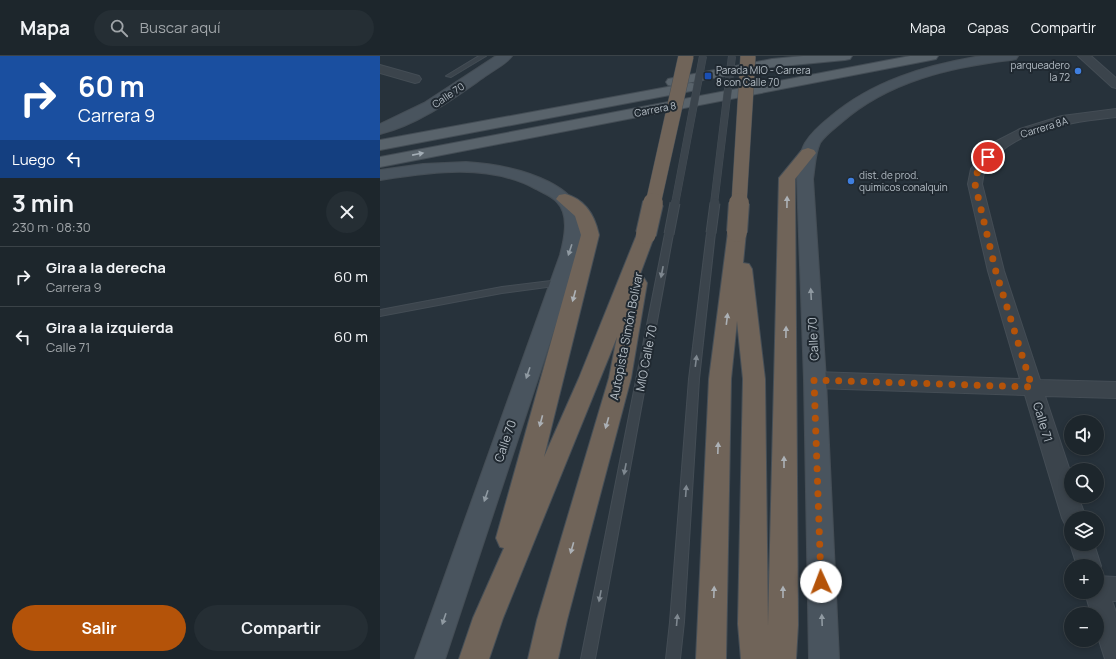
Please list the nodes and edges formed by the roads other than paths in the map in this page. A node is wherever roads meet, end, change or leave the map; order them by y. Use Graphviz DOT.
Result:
graph roads {
  1 [pos="483,56"];
  2 [pos="505,56"];
  3 [pos="686,56"];
  4 [pos="703,56"];
  5 [pos="732,56"];
  6 [pos="748,56"];
  7 [pos="845,56"];
  8 [pos="859,56"];
  9 [pos="930,56"];
  10 [pos="1011,56"];
  11 [pos="1084,56"];
  12 [pos="380,69"];
  13 [pos="415,79"];
  14 [pos="468,82"];
  15 [pos="1116,84"];
  16 [pos="1116,113"];
  17 [pos="382,127"];
  18 [pos="479,128"];
  19 [pos="380,145"];
  20 [pos="998,146"];
  21 [pos="811,147"];
  22 [pos="380,162"];
  23 [pos="380,175"];
  24 [pos="565,199"];
  25 [pos="737,232"];
  26 [pos="657,234"];
  27 [pos="559,283"];
  28 [pos="380,313"];
  29 [pos="814,380"];
  30 [pos="1032,387"];
  31 [pos="1116,390"];
  32 [pos="1072,511"];
  33 [pos="1104,588"];
  34 [pos="1116,589"];
  35 [pos="1099,599"];
  36 [pos="488,618"];
  37 [pos="1116,653"];
  38 [pos="430,659"];
  39 [pos="474,659"];
  40 [pos="543,659"];
  41 [pos="588,659"];
  42 [pos="673,659"];
  43 [pos="711,659"];
  44 [pos="756,659"];
  45 [pos="781,659"];
  46 [pos="824,659"];
  1 -- 14 [label="lane"];
  2 -- 14 [label="street, Calle 70"];
  3 -- 26 [label="highway, Autopista Simón Bolívar, bridge"];
  4 -- 26 [label="lane, MIO Calle 70, bridge"];
  42 -- 5 [label="lane, one-way, bridge"];
  6 -- 25 [label="highway, bridge"];
  7 -- 18 [label="main road"];
  8 -- 18 [label="main road, Carrera 8"];
  22 -- 9 [label="main road, one-way"];
  10 -- 21 [label="street"];
  11 -- 15 [label="street"];
  12 -- 13 [label="street"];
  14 -- 17 [label="street, Calle 70"];
  16 -- 20 [label="street, Carrera 8A"];
  18 -- 19 [label="main road, Carrera 8"];
  20 -- 30 [label="street, Calle 71"];
  29 -- 21 [label="street, Calle 70, one-way"];
  45 -- 21 [label="highway, one-way"];
  23 -- 24 [label="street"];
  24 -- 27 [label="street, Calle 70, one-way"];
  24 -- 36 [label="highway, one-way"];
  43 -- 25 [label="highway, one-way"];
  25 -- 44 [label="highway"];
  26 -- 36 [label="highway"];
  26 -- 40 [label="highway, Autopista Simón Bolívar, one-way"];
  26 -- 41 [label="lane, MIO Calle 70, one-way"];
  27 -- 28 [label="lane"];
  27 -- 38 [label="street, Calle 70, one-way"];
  29 -- 30 [label="street"];
  46 -- 29 [label="street, Calle 70, one-way"];
  30 -- 31 [label="street"];
  30 -- 32 [label="street, Calle 71"];
  33 -- 34 [label="street"];
  35 -- 37 [label="street"];
  36 -- 39 [label="highway"];
}
